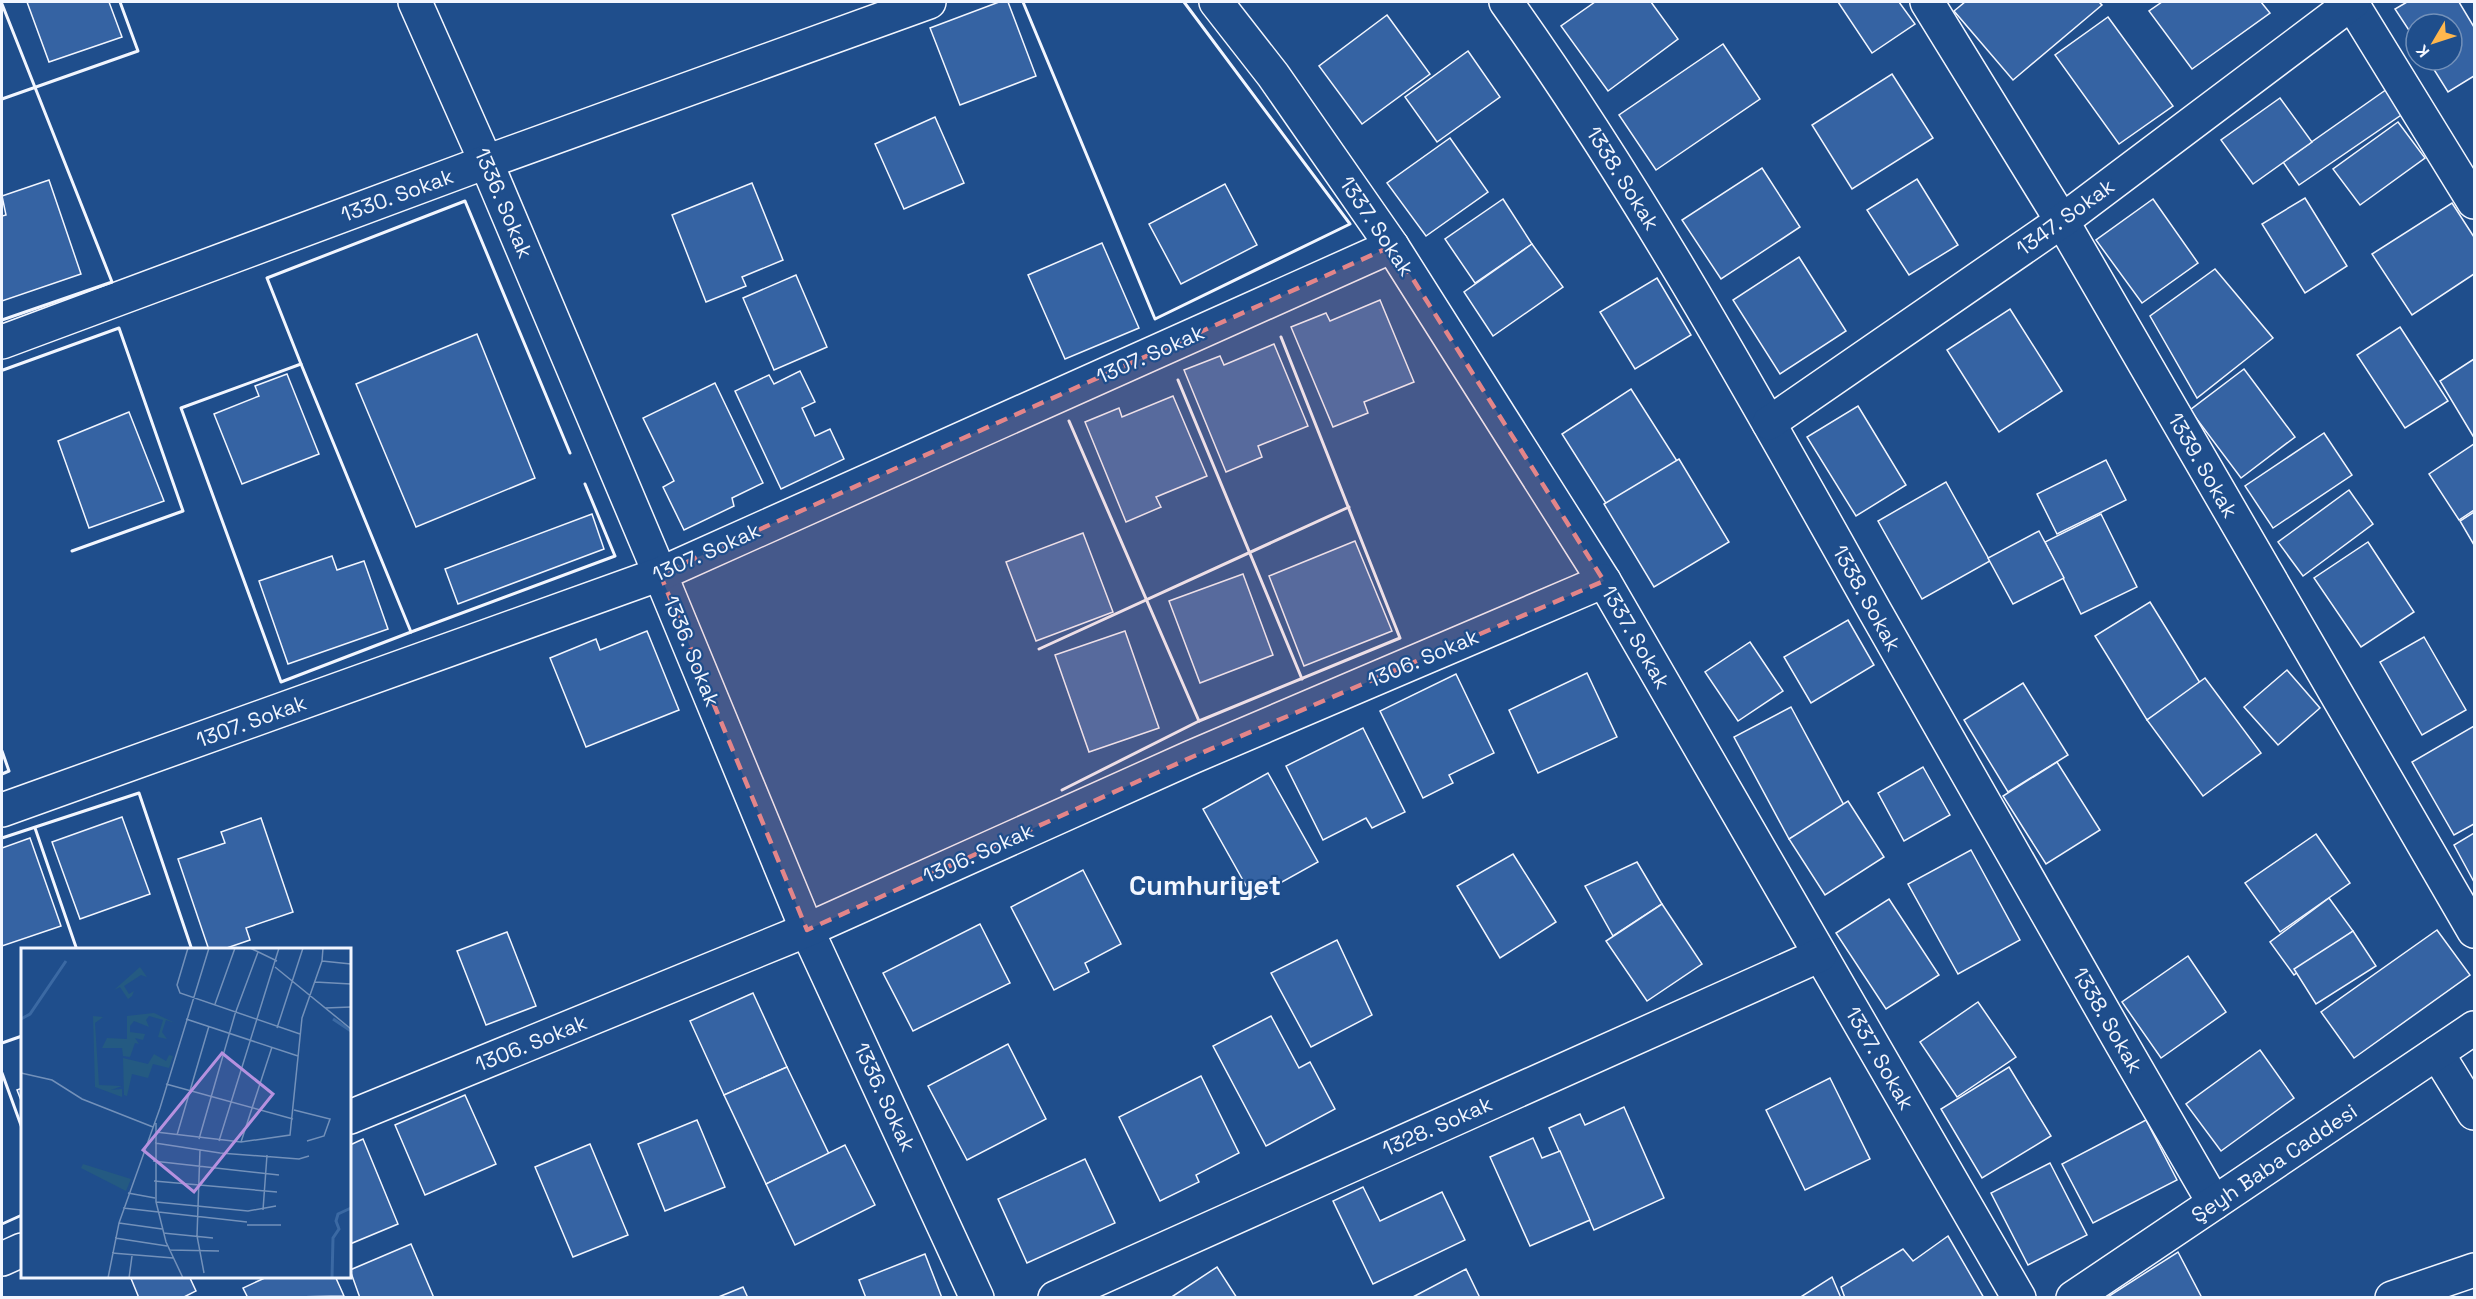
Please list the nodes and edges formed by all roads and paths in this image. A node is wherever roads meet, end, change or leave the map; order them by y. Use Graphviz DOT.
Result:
graph roads {
  1 [pos="415,2"];
  2 [pos="929,2"];
  3 [pos="1216,2"];
  4 [pos="1506,2"];
  5 [pos="1927,2"];
  6 [pos="2352,2"];
  7 [pos="486,162"];
  8 [pos="2475,202"];
  9 [pos="2062,221"];
  10 [pos="1392,246"];
  11 [pos="2,342"];
  12 [pos="1769,423"];
  13 [pos="660,574"];
  14 [pos="1604,580"];
  15 [pos="2,810"];
  16 [pos="807,930"];
  17 [pos="2475,931"];
  18 [pos="1820,955"];
  19 [pos="2475,1028"];
  20 [pos="2437,1053"];
  21 [pos="2475,1113"];
  22 [pos="351,1117"];
  23 [pos="2214,1203"];
  24 [pos="21,1250"];
  25 [pos="2,1259"];
  26 [pos="2475,1270"];
  27 [pos="977,1298"];
  28 [pos="1055,1298"];
  29 [pos="2019,1298"];
  30 [pos="2073,1298"];
  31 [pos="2392,1298"];
  1 -- 7 [label="street, 1336. Sokak"];
  2 -- 7 [label="street, 1330. Sokak"];
  3 -- 10 [label="street, 1337. Sokak"];
  4 -- 12 [label="street, 1338. Sokak"];
  5 -- 9 [label="street, 1339. Sokak"];
  6 -- 8 [label="street"];
  6 -- 9 [label="street, 1347. Sokak"];
  7 -- 11 [label="street, 1330. Sokak"];
  7 -- 13 [label="street, 1336. Sokak"];
  9 -- 12 [label="street, 1347. Sokak"];
  9 -- 17 [label="street, 1339. Sokak"];
  10 -- 13 [label="street, 1307. Sokak"];
  10 -- 14 [label="street, 1337. Sokak"];
  12 -- 23 [label="street, 1338. Sokak"];
  13 -- 15 [label="street, 1307. Sokak"];
  13 -- 16 [label="street, 1336. Sokak"];
  14 -- 16 [label="street, 1306. Sokak"];
  14 -- 18 [label="street, 1337. Sokak"];
  16 -- 22 [label="street, 1306. Sokak"];
  16 -- 27 [label="street, 1336. Sokak"];
  18 -- 28 [label="street, 1328. Sokak"];
  18 -- 29 [label="street, 1337. Sokak"];
  19 -- 20 [label="street, Şeyh Baba Caddesi"];
  20 -- 21 [label="street"];
  20 -- 23 [label="street, Şeyh Baba Caddesi"];
  23 -- 30 [label="street, Şeyh Baba Caddesi"];
  24 -- 25 [label="street"];
  26 -- 31 [label="street"];
}
